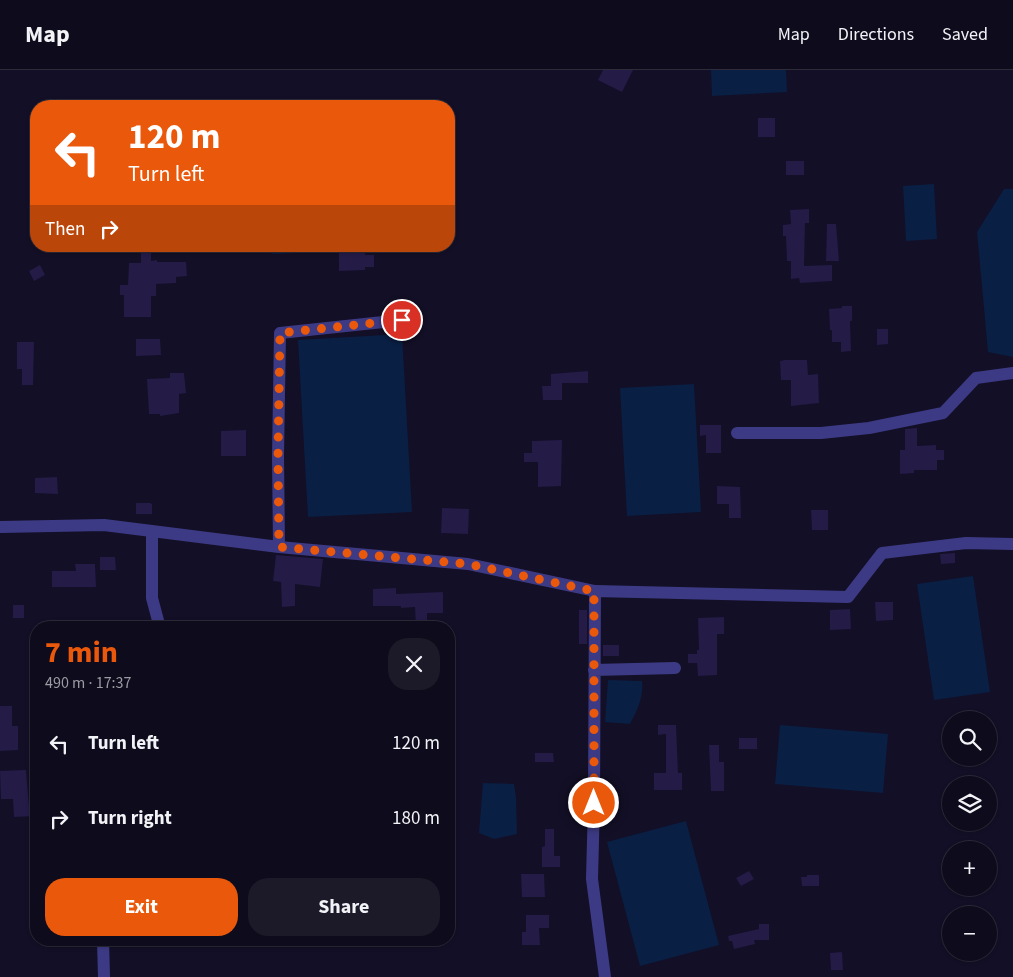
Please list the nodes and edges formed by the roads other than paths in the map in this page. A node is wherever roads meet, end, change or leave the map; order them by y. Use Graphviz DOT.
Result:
graph roads {
  1 [pos="402,320"];
  2 [pos="1013,373"];
  3 [pos="737,433"];
  4 [pos="0,527"];
  5 [pos="152,531"];
  6 [pos="1013,544"];
  7 [pos="279,547"];
  8 [pos="594,591"];
  9 [pos="158,621"];
  10 [pos="675,668"];
  11 [pos="594,670"];
  12 [pos="103,946"];
  13 [pos="104,977"];
  14 [pos="605,977"];
  1 -- 7 [label="street"];
  2 -- 3 [label="street"];
  4 -- 5 [label="street"];
  5 -- 7 [label="street"];
  5 -- 9 [label="street"];
  6 -- 8 [label="street"];
  7 -- 8 [label="street"];
  8 -- 11 [label="street"];
  10 -- 11 [label="street"];
  11 -- 14 [label="street"];
  12 -- 13 [label="street"];
}
